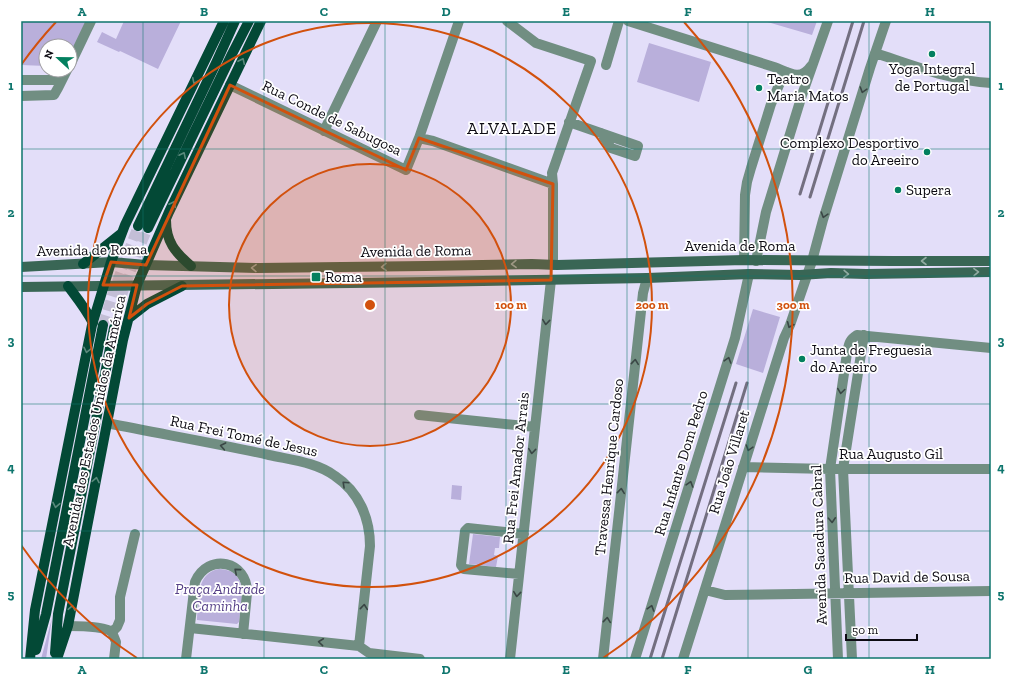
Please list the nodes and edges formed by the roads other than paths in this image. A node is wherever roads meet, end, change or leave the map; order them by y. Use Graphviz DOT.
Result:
graph roads {
  1 [pos="91,21"];
  2 [pos="224,21"];
  3 [pos="235,21"];
  4 [pos="249,21"];
  5 [pos="261,21"];
  6 [pos="377,21"];
  7 [pos="459,21"];
  8 [pos="507,21"];
  9 [pos="619,21"];
  10 [pos="828,21"];
  11 [pos="886,21"];
  12 [pos="632,22"];
  13 [pos="78,48"];
  14 [pos="875,53"];
  15 [pos="812,64"];
  16 [pos="606,65"];
  17 [pos="791,74"];
  18 [pos="21,80"];
  19 [pos="62,80"];
  20 [pos="991,83"];
  21 [pos="230,85"];
  22 [pos="802,95"];
  23 [pos="21,96"];
  24 [pos="569,122"];
  25 [pos="324,131"];
  26 [pos="601,133"];
  27 [pos="419,138"];
  28 [pos="553,184"];
  29 [pos="166,218"];
  30 [pos="138,226"];
  31 [pos="148,228"];
  32 [pos="122,233"];
  33 [pos="744,260"];
  34 [pos="756,260"];
  35 [pos="812,261"];
  36 [pos="991,261"];
  37 [pos="111,262"];
  38 [pos="84,264"];
  39 [pos="146,265"];
  40 [pos="555,265"];
  41 [pos="191,266"];
  42 [pos="21,267"];
  43 [pos="991,272"];
  44 [pos="749,274"];
  45 [pos="807,275"];
  46 [pos="647,278"];
  47 [pos="552,281"];
  48 [pos="103,285"];
  49 [pos="137,285"];
  50 [pos="68,286"];
  51 [pos="182,286"];
  52 [pos="21,287"];
  53 [pos="129,318"];
  54 [pos="92,323"];
  55 [pos="104,325"];
  56 [pos="114,328"];
  57 [pos="864,335"];
  58 [pos="991,348"];
  59 [pos="419,414"];
  60 [pos="107,423"];
  61 [pos="535,427"];
  62 [pos="743,467"];
  63 [pos="830,469"];
  64 [pos="843,469"];
  65 [pos="991,469"];
  66 [pos="136,534"];
  67 [pos="524,534"];
  68 [pos="519,574"];
  69 [pos="705,590"];
  70 [pos="991,591"];
  71 [pos="835,593"];
  72 [pos="848,593"];
  73 [pos="68,626"];
  74 [pos="190,628"];
  75 [pos="112,632"];
  76 [pos="243,634"];
  77 [pos="360,646"];
  78 [pos="30,659"];
  79 [pos="33,659"];
  80 [pos="56,659"];
  81 [pos="114,659"];
  82 [pos="186,659"];
  83 [pos="420,659"];
  84 [pos="510,659"];
  85 [pos="603,659"];
  86 [pos="635,659"];
  87 [pos="684,659"];
  88 [pos="838,659"];
  89 [pos="852,659"];
  1 -- 13 [label="street"];
  2 -- 32 [label="main road, Avenida dos Estados Unidos da América, one-way"];
  3 -- 30 [label="main road"];
  31 -- 4 [label="main road, one-way"];
  21 -- 5 [label="main road, Avenida dos Estados Unidos da América, one-way"];
  6 -- 25 [label="street"];
  7 -- 27 [label="street"];
  8 -- 24 [label="street"];
  9 -- 16 [label="street"];
  10 -- 15 [label="street"];
  11 -- 14 [label="street"];
  12 -- 17 [label="street"];
  14 -- 20 [label="street"];
  14 -- 35 [label="street, one-way"];
  15 -- 17 [label="street"];
  15 -- 22 [label="street"];
  17 -- 22 [label="street"];
  17 -- 33 [label="street"];
  18 -- 19 [label="street"];
  19 -- 23 [label="street"];
  21 -- 25 [label="street, Rua Conde de Sabugosa"];
  29 -- 21 [label="main road, Avenida dos Estados Unidos da América, one-way"];
  22 -- 34 [label="street"];
  24 -- 26 [label="street"];
  24 -- 28 [label="street"];
  25 -- 27 [label="street, Rua Conde de Sabugosa"];
  27 -- 28 [label="street, Rua Conde de Sabugosa"];
  28 -- 40 [label="street"];
  29 -- 39 [label="main road, Avenida dos Estados Unidos da América"];
  29 -- 41 [label="main road"];
  32 -- 37 [label="main road, Avenida dos Estados Unidos da América"];
  32 -- 38 [label="main road"];
  33 -- 34 [label="main road, Avenida de Roma"];
  33 -- 40 [label="main road, Avenida de Roma"];
  33 -- 44 [label="main road"];
  34 -- 35 [label="main road, Avenida de Roma"];
  34 -- 44 [label="main road"];
  36 -- 35 [label="main road, Avenida de Roma, one-way"];
  35 -- 45 [label="street, Avenida de Roma"];
  37 -- 38 [label="main road, Avenida de Roma"];
  37 -- 39 [label="main road, Avenida de Roma"];
  37 -- 48 [label="main road, Avenida dos Estados Unidos da América"];
  38 -- 42 [label="main road, Avenida de Roma"];
  39 -- 41 [label="main road, Avenida de Roma"];
  39 -- 49 [label="main road, Avenida dos Estados Unidos da América"];
  40 -- 41 [label="main road, Avenida de Roma, one-way"];
  40 -- 47 [label="main road"];
  45 -- 43 [label="main road, Avenida de Roma, one-way"];
  44 -- 45 [label="main road, Avenida de Roma"];
  44 -- 46 [label="main road, Avenida de Roma"];
  86 -- 44 [label="street, Rua Infante Dom Pedro, one-way"];
  45 -- 62 [label="street, Rua João Villaret, one-way"];
  46 -- 47 [label="main road, Avenida de Roma"];
  85 -- 46 [label="street, Travessa Henrique Cardoso, one-way"];
  47 -- 51 [label="main road, Avenida de Roma"];
  47 -- 61 [label="street, Rua Frei Amador Arrais, one-way"];
  48 -- 49 [label="main road, Avenida de Roma"];
  48 -- 50 [label="main road, Avenida de Roma"];
  48 -- 54 [label="main road, Avenida dos Estados Unidos da América"];
  49 -- 51 [label="main road, Avenida de Roma"];
  49 -- 53 [label="main road, Avenida dos Estados Unidos da América"];
  50 -- 52 [label="main road, Avenida de Roma"];
  50 -- 54 [label="main road"];
  51 -- 53 [label="main road"];
  53 -- 60 [label="main road, Avenida dos Estados Unidos da América"];
  54 -- 78 [label="main road, Avenida dos Estados Unidos da América, one-way"];
  55 -- 79 [label="main road, Avenida dos Estados Unidos da América"];
  56 -- 80 [label="main road, Avenida dos Estados Unidos da América"];
  57 -- 58 [label="street"];
  57 -- 63 [label="street, Avenida Sacadura Cabral, one-way"];
  57 -- 64 [label="street, Avenida Sacadura Cabral"];
  59 -- 61 [label="street"];
  73 -- 60 [label="main road, Avenida dos Estados Unidos da América, one-way"];
  77 -- 60 [label="street, Rua Frei Tomé de Jesus, one-way"];
  61 -- 67 [label="street, Rua Frei Amador Arrais, one-way"];
  62 -- 63 [label="street, Rua Augusto Gil"];
  62 -- 69 [label="street, Rua João Villaret"];
  63 -- 64 [label="street, Rua Augusto Gil"];
  63 -- 71 [label="street, Avenida Sacadura Cabral, one-way"];
  64 -- 65 [label="street, Rua Augusto Gil"];
  64 -- 72 [label="street, Avenida Sacadura Cabral"];
  66 -- 75 [label="street"];
  67 -- 68 [label="street, Rua Frei Amador Arrais"];
  67 -- 68 [label="street"];
  68 -- 84 [label="street, Rua Frei Amador Arrais, one-way"];
  69 -- 71 [label="street, Rua David de Sousa"];
  69 -- 87 [label="street, Rua João Villaret"];
  70 -- 72 [label="street, Rua David de Sousa"];
  71 -- 72 [label="street, Rua David de Sousa"];
  71 -- 88 [label="street, Avenida Sacadura Cabral"];
  72 -- 89 [label="street, Avenida Sacadura Cabral"];
  73 -- 75 [label="street"];
  73 -- 80 [label="main road, Avenida dos Estados Unidos da América"];
  74 -- 76 [label="street"];
  76 -- 74 [label="street, one-way"];
  74 -- 82 [label="street"];
  75 -- 81 [label="street"];
  77 -- 76 [label="street, one-way"];
  77 -- 83 [label="street"];
}
